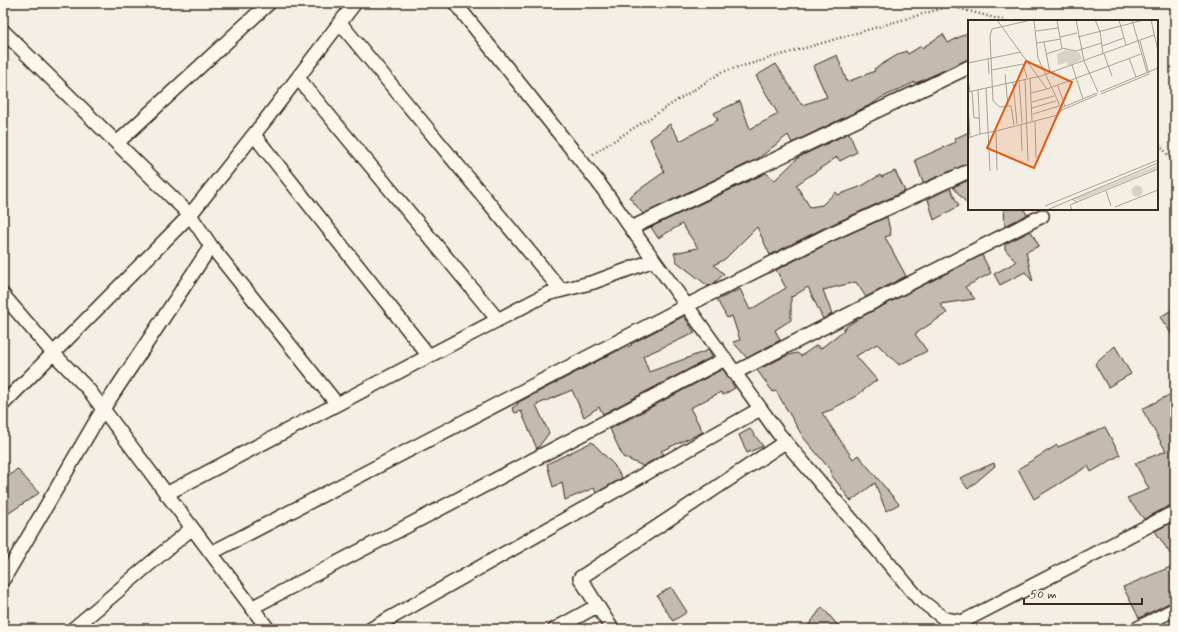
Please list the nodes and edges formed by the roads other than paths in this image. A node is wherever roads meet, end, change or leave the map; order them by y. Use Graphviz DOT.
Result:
graph roads {
  1 [pos="268,3"];
  2 [pos="355,3"];
  3 [pos="455,3"];
  4 [pos="340,23"];
  5 [pos="3,31"];
  6 [pos="968,67"];
  7 [pos="298,78"];
  8 [pos="254,135"];
  9 [pos="117,143"];
  10 [pos="968,171"];
  11 [pos="190,215"];
  12 [pos="1042,216"];
  13 [pos="631,228"];
  14 [pos="211,246"];
  15 [pos="654,260"];
  16 [pos="561,290"];
  17 [pos="5,302"];
  18 [pos="686,306"];
  19 [pos="498,320"];
  20 [pos="53,354"];
  21 [pos="429,356"];
  22 [pos="725,359"];
  23 [pos="734,373"];
  24 [pos="3,404"];
  25 [pos="337,404"];
  26 [pos="103,409"];
  27 [pos="760,409"];
  28 [pos="785,442"];
  29 [pos="166,494"];
  30 [pos="1175,512"];
  31 [pos="192,528"];
  32 [pos="211,553"];
  33 [pos="3,580"];
  34 [pos="597,606"];
  35 [pos="253,607"];
  36 [pos="1175,609"];
  37 [pos="948,624"];
  38 [pos="73,629"];
  39 [pos="268,629"];
  40 [pos="371,629"];
  41 [pos="555,629"];
  42 [pos="612,629"];
  43 [pos="1136,629"];
  1 -- 9 [label="street"];
  2 -- 4 [label="street"];
  3 -- 13 [label="street"];
  4 -- 7 [label="street"];
  4 -- 16 [label="street"];
  5 -- 9 [label="street"];
  6 -- 13 [label="street"];
  7 -- 8 [label="street"];
  7 -- 19 [label="street"];
  8 -- 11 [label="street"];
  8 -- 21 [label="street"];
  9 -- 11 [label="street"];
  10 -- 18 [label="street"];
  11 -- 14 [label="street"];
  11 -- 20 [label="street"];
  12 -- 23 [label="street"];
  13 -- 15 [label="street"];
  14 -- 25 [label="street"];
  14 -- 26 [label="street"];
  15 -- 16 [label="street"];
  15 -- 18 [label="street"];
  16 -- 19 [label="street"];
  17 -- 20 [label="street"];
  18 -- 22 [label="street"];
  18 -- 32 [label="street"];
  19 -- 21 [label="street"];
  20 -- 24 [label="street"];
  20 -- 26 [label="street"];
  21 -- 25 [label="street"];
  22 -- 23 [label="street"];
  22 -- 35 [label="street"];
  23 -- 27 [label="street"];
  25 -- 29 [label="street"];
  26 -- 29 [label="street"];
  26 -- 33 [label="street"];
  27 -- 28 [label="street"];
  27 -- 40 [label="street"];
  28 -- 34 [label="street"];
  28 -- 37 [label="street"];
  29 -- 31 [label="street"];
  30 -- 37 [label="street"];
  31 -- 32 [label="street"];
  31 -- 38 [label="street"];
  32 -- 35 [label="street"];
  34 -- 41 [label="street"];
  34 -- 42 [label="street"];
  35 -- 39 [label="street"];
  36 -- 43 [label="street"];
}
